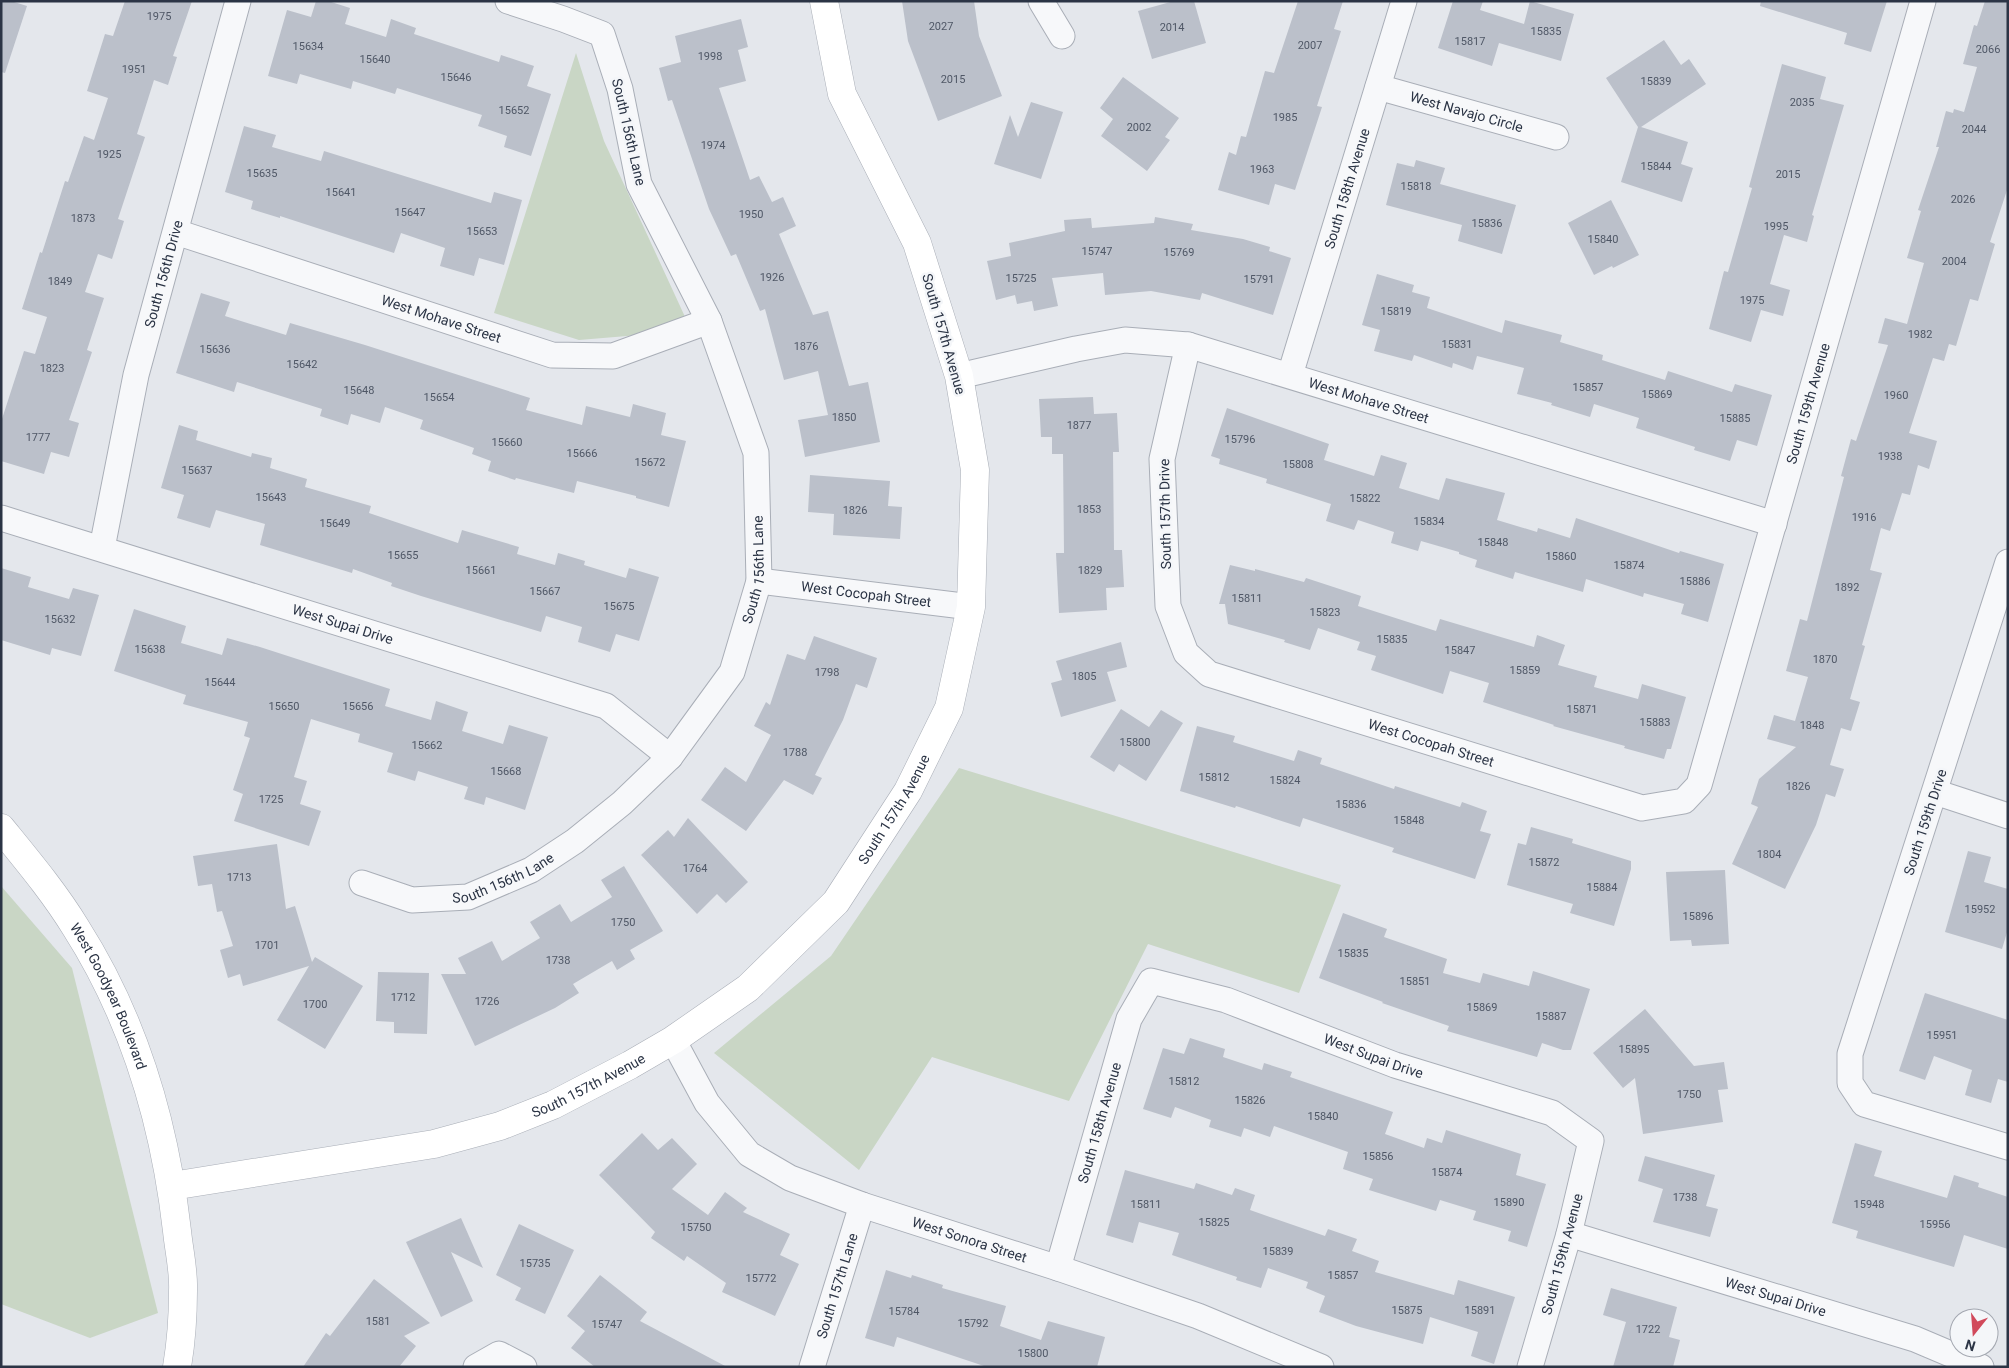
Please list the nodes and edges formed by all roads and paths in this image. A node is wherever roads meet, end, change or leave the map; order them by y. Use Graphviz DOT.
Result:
graph roads {
  1 [pos="238,1"];
  2 [pos="508,1"];
  3 [pos="824,1"];
  4 [pos="1041,1"];
  5 [pos="1404,1"];
  6 [pos="1923,1"];
  7 [pos="1062,36"];
  8 [pos="1378,87"];
  9 [pos="1556,137"];
  10 [pos="176,232"];
  11 [pos="709,321"];
  12 [pos="1188,345"];
  13 [pos="1290,375"];
  14 [pos="959,376"];
  15 [pos="1,518"];
  16 [pos="1774,524"];
  17 [pos="102,548"];
  18 [pos="2008,562"];
  19 [pos="759,581"];
  20 [pos="972,607"];
  21 [pos="1186,653"];
  22 [pos="670,757"];
  23 [pos="1935,792"];
  24 [pos="1684,801"];
  25 [pos="2008,816"];
  26 [pos="1,828"];
  27 [pos="362,883"];
  28 [pos="1151,980"];
  29 [pos="673,1040"];
  30 [pos="1591,1141"];
  31 [pos="2008,1147"];
  32 [pos="172,1186"];
  33 [pos="862,1205"];
  34 [pos="1569,1234"];
  35 [pos="1058,1268"];
  36 [pos="177,1367"];
  37 [pos="476,1367"];
  38 [pos="524,1367"];
  39 [pos="812,1367"];
  40 [pos="1321,1367"];
  41 [pos="1530,1367"];
  42 [pos="1981,1367"];
  1 -- 10 [label="street, South 156th Drive"];
  2 -- 11 [label="street, South 156th Lane"];
  3 -- 14 [label="street, South 157th Avenue"];
  4 -- 7 [label="street"];
  5 -- 8 [label="street, South 158th Avenue"];
  6 -- 16 [label="street, South 159th Avenue"];
  8 -- 9 [label="street, West Navajo Circle"];
  8 -- 13 [label="street, South 158th Avenue"];
  10 -- 11 [label="street, West Mohave Street"];
  10 -- 17 [label="street, South 156th Drive"];
  11 -- 19 [label="street, South 156th Lane"];
  12 -- 13 [label="street, West Mohave Street"];
  12 -- 14 [label="street, West Mohave Street"];
  12 -- 21 [label="street, South 157th Drive"];
  13 -- 16 [label="street, West Mohave Street"];
  14 -- 20 [label="street, South 157th Avenue"];
  15 -- 17 [label="street, West Supai Drive"];
  16 -- 24 [label="street, South 159th Avenue"];
  17 -- 22 [label="street, West Supai Drive"];
  18 -- 23 [label="street, South 159th Drive"];
  19 -- 20 [label="street, West Cocopah Street"];
  19 -- 22 [label="street, South 156th Lane"];
  20 -- 29 [label="street, South 157th Avenue"];
  21 -- 24 [label="street, West Cocopah Street"];
  22 -- 27 [label="street, South 156th Lane"];
  23 -- 25 [label="street"];
  23 -- 31 [label="street, South 159th Drive"];
  26 -- 32 [label="street, West Goodyear Boulevard"];
  28 -- 30 [label="street, West Supai Drive"];
  28 -- 35 [label="street, South 158th Avenue"];
  29 -- 32 [label="street, South 157th Avenue"];
  29 -- 33 [label="street, West Sonora Street"];
  30 -- 34 [label="street, South 159th Avenue"];
  32 -- 36 [label="street, West Goodyear Boulevard"];
  33 -- 35 [label="street, West Sonora Street"];
  33 -- 39 [label="street, South 157th Lane"];
  34 -- 41 [label="street, South 159th Avenue"];
  34 -- 42 [label="street, West Supai Drive"];
  35 -- 40 [label="street, West Sonora Street"];
  37 -- 38 [label="street"];
}
